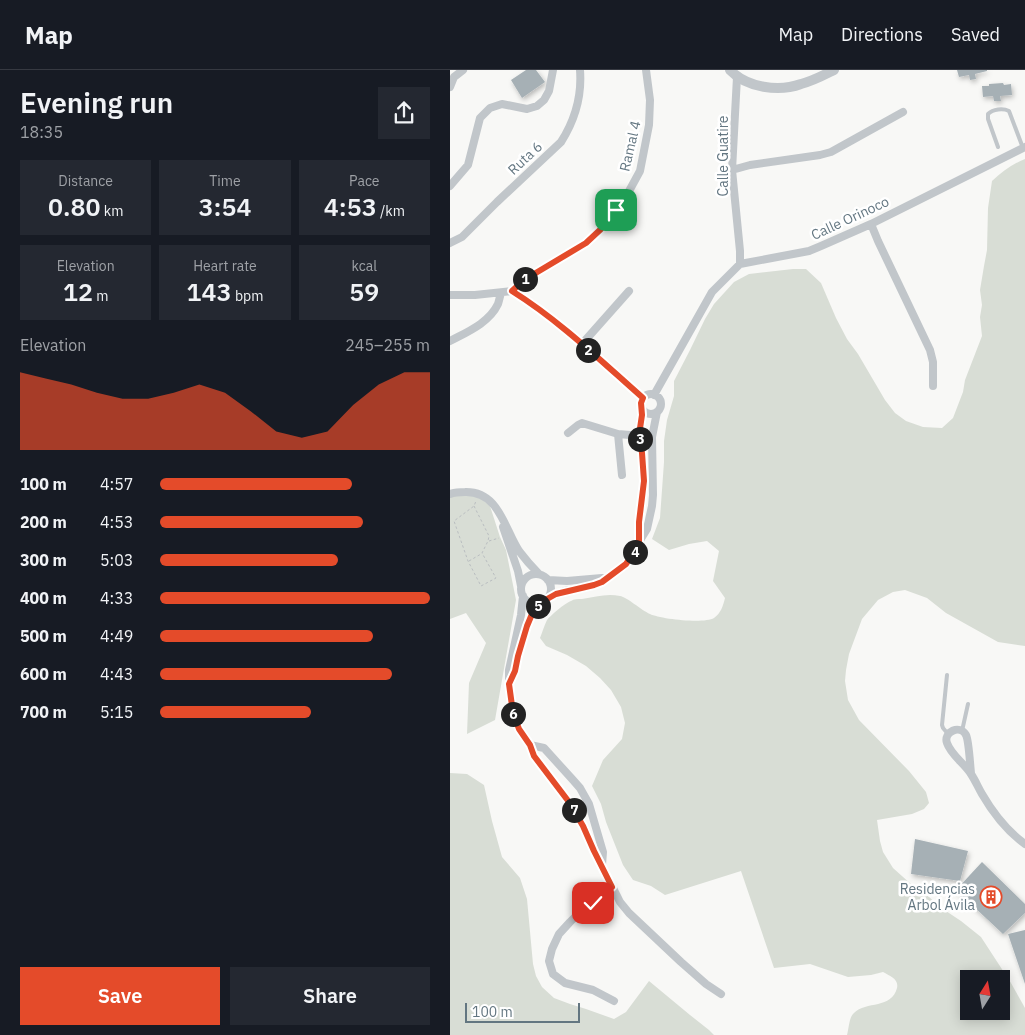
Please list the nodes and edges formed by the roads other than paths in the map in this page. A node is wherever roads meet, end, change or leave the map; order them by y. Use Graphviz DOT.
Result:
graph roads {
  1 [pos="462,70"];
  2 [pos="553,70"];
  3 [pos="580,70"];
  4 [pos="646,70"];
  5 [pos="834,70"];
  6 [pos="734,74"];
  7 [pos="450,87"];
  8 [pos="904,112"];
  9 [pos="998,147"];
  10 [pos="1024,148"];
  11 [pos="732,170"];
  12 [pos="450,186"];
  13 [pos="871,224"];
  14 [pos="450,243"];
  15 [pos="740,264"];
  16 [pos="512,291"];
  17 [pos="629,291"];
  18 [pos="501,292"];
  19 [pos="450,295"];
  20 [pos="450,341"];
  21 [pos="582,344"];
  22 [pos="933,386"];
  23 [pos="654,395"];
  24 [pos="643,398"];
  25 [pos="642,409"];
  26 [pos="657,412"];
  27 [pos="568,433"];
  28 [pos="618,434"];
  29 [pos="639,435"];
  30 [pos="652,437"];
  31 [pos="622,474"];
  32 [pos="450,494"];
  33 [pos="641,504"];
  34 [pos="652,506"];
  35 [pos="501,517"];
  36 [pos="639,542"];
  37 [pos="539,574"];
  38 [pos="607,578"];
  39 [pos="548,580"];
  40 [pos="521,586"];
  41 [pos="523,596"];
  42 [pos="548,598"];
  43 [pos="540,603"];
  44 [pos="947,675"];
  45 [pos="509,684"];
  46 [pos="968,704"];
  47 [pos="962,731"];
  48 [pos="948,734"];
  49 [pos="530,745"];
  50 [pos="971,773"];
  51 [pos="583,794"];
  52 [pos="569,802"];
  53 [pos="1025,844"];
  54 [pos="602,867"];
  55 [pos="614,890"];
  56 [pos="721,994"];
  57 [pos="614,1001"];
  1 -- 7 [label="street"];
  2 -- 12 [label="street"];
  3 -- 14 [label="street, Ruta 6"];
  4 -- 16 [label="street, Ramal 4"];
  5 -- 6 [label="street"];
  6 -- 11 [label="street, Calle Guatire"];
  8 -- 11 [label="street"];
  9 -- 10 [label="lane"];
  10 -- 13 [label="street, Calle Orinoco"];
  11 -- 15 [label="street, Calle Guatire"];
  13 -- 15 [label="street, Calle Orinoco"];
  13 -- 22 [label="street"];
  15 -- 23 [label="street"];
  16 -- 18 [label="street"];
  16 -- 21 [label="street"];
  17 -- 21 [label="street"];
  18 -- 19 [label="street"];
  18 -- 20 [label="street"];
  21 -- 24 [label="street"];
  23 -- 24 [label="street"];
  23 -- 26 [label="street"];
  24 -- 25 [label="street"];
  25 -- 26 [label="street"];
  25 -- 29 [label="street"];
  26 -- 30 [label="street"];
  27 -- 28 [label="street"];
  28 -- 29 [label="street"];
  28 -- 31 [label="street"];
  29 -- 30 [label="street"];
  29 -- 33 [label="street"];
  30 -- 34 [label="street"];
  32 -- 35 [label="street"];
  33 -- 34 [label="street"];
  33 -- 36 [label="street"];
  34 -- 36 [label="street"];
  35 -- 37 [label="street"];
  35 -- 40 [label="street"];
  36 -- 38 [label="street"];
  37 -- 39 [label="street"];
  37 -- 40 [label="street"];
  38 -- 39 [label="street"];
  38 -- 42 [label="street"];
  39 -- 42 [label="street"];
  40 -- 41 [label="street"];
  41 -- 43 [label="street"];
  41 -- 45 [label="street"];
  42 -- 43 [label="street"];
  43 -- 45 [label="street"];
  44 -- 48 [label="lane"];
  45 -- 49 [label="street"];
  46 -- 47 [label="lane"];
  47 -- 48 [label="street"];
  47 -- 50 [label="street"];
  48 -- 50 [label="street"];
  49 -- 51 [label="street"];
  49 -- 52 [label="street"];
  50 -- 53 [label="street"];
  51 -- 52 [label="street"];
  51 -- 54 [label="street"];
  52 -- 54 [label="street"];
  54 -- 55 [label="street"];
  55 -- 56 [label="street"];
  55 -- 57 [label="street"];
}
